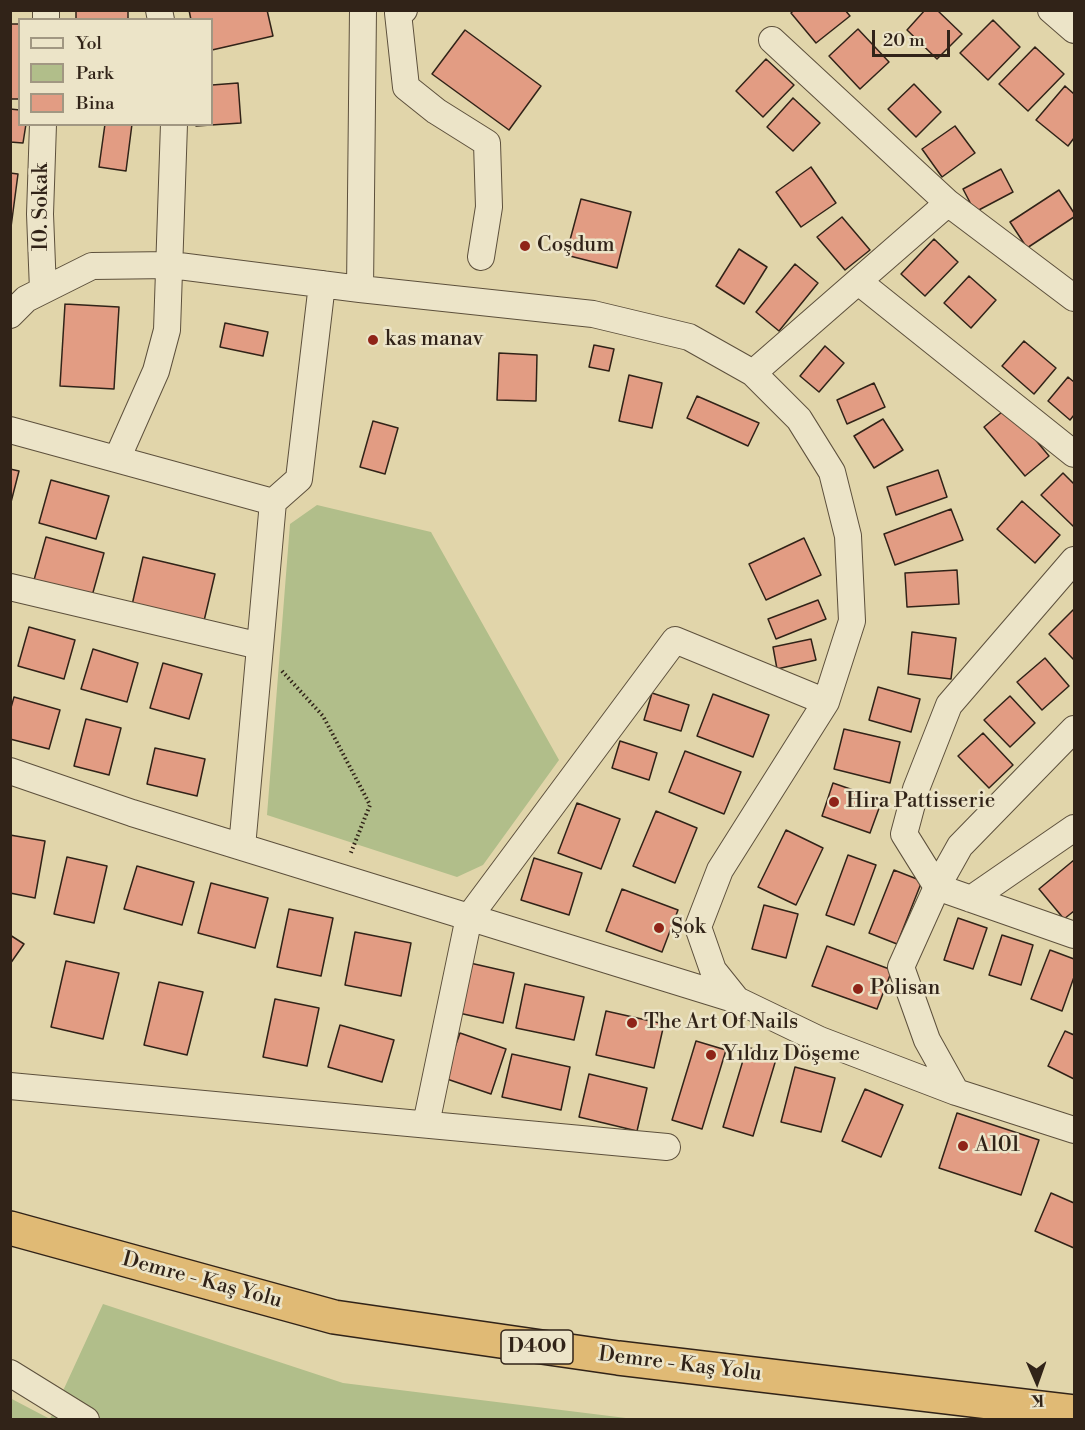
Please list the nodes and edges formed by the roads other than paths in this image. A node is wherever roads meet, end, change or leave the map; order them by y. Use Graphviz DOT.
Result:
graph roads {
  1 [pos="363,10"];
  2 [pos="404,10"];
  3 [pos="1051,10"];
  4 [pos="1074,30"];
  5 [pos="772,40"];
  6 [pos="43,126"];
  7 [pos="174,126"];
  8 [pos="948,202"];
  9 [pos="481,257"];
  10 [pos="171,266"];
  11 [pos="859,282"];
  12 [pos="322,284"];
  13 [pos="43,290"];
  14 [pos="360,290"];
  15 [pos="1074,298"];
  16 [pos="10,315"];
  17 [pos="753,373"];
  18 [pos="10,430"];
  19 [pos="1074,454"];
  20 [pos="117,459"];
  21 [pos="273,502"];
  22 [pos="1074,560"];
  23 [pos="10,587"];
  24 [pos="260,646"];
  25 [pos="826,702"];
  26 [pos="1074,729"];
  27 [pos="10,771"];
  28 [pos="1074,828"];
  29 [pos="242,847"];
  30 [pos="937,887"];
  31 [pos="971,899"];
  32 [pos="469,917"];
  33 [pos="1074,935"];
  34 [pos="737,1000"];
  35 [pos="10,1086"];
  36 [pos="956,1092"];
  37 [pos="426,1124"];
  38 [pos="1074,1130"];
  39 [pos="667,1147"];
  40 [pos="10,1228"];
  41 [pos="10,1373"];
  42 [pos="1074,1412"];
  43 [pos="86,1419"];
  1 -- 14 [label="street"];
  2 -- 9 [label="street"];
  3 -- 4 [label="street"];
  5 -- 8 [label="street"];
  6 -- 13 [label="street, 10. Sokak"];
  7 -- 10 [label="street"];
  8 -- 11 [label="street"];
  8 -- 15 [label="street"];
  10 -- 12 [label="street"];
  10 -- 13 [label="street"];
  10 -- 20 [label="street"];
  11 -- 17 [label="street"];
  11 -- 19 [label="street"];
  12 -- 14 [label="street"];
  12 -- 21 [label="street"];
  13 -- 16 [label="street"];
  14 -- 17 [label="street"];
  17 -- 25 [label="street"];
  18 -- 20 [label="street"];
  20 -- 21 [label="street"];
  21 -- 24 [label="street"];
  22 -- 30 [label="street"];
  23 -- 24 [label="street"];
  24 -- 29 [label="street"];
  25 -- 32 [label="street"];
  25 -- 34 [label="street"];
  26 -- 30 [label="street"];
  27 -- 29 [label="street"];
  28 -- 31 [label="street"];
  29 -- 32 [label="street"];
  30 -- 31 [label="street"];
  30 -- 36 [label="street"];
  31 -- 33 [label="street"];
  32 -- 34 [label="street"];
  32 -- 37 [label="street"];
  34 -- 36 [label="street"];
  35 -- 37 [label="street"];
  36 -- 38 [label="street"];
  37 -- 39 [label="street"];
  40 -- 42 [label="highway, Demre - Kaş Yolu / D400"];
  41 -- 43 [label="street"];
}
